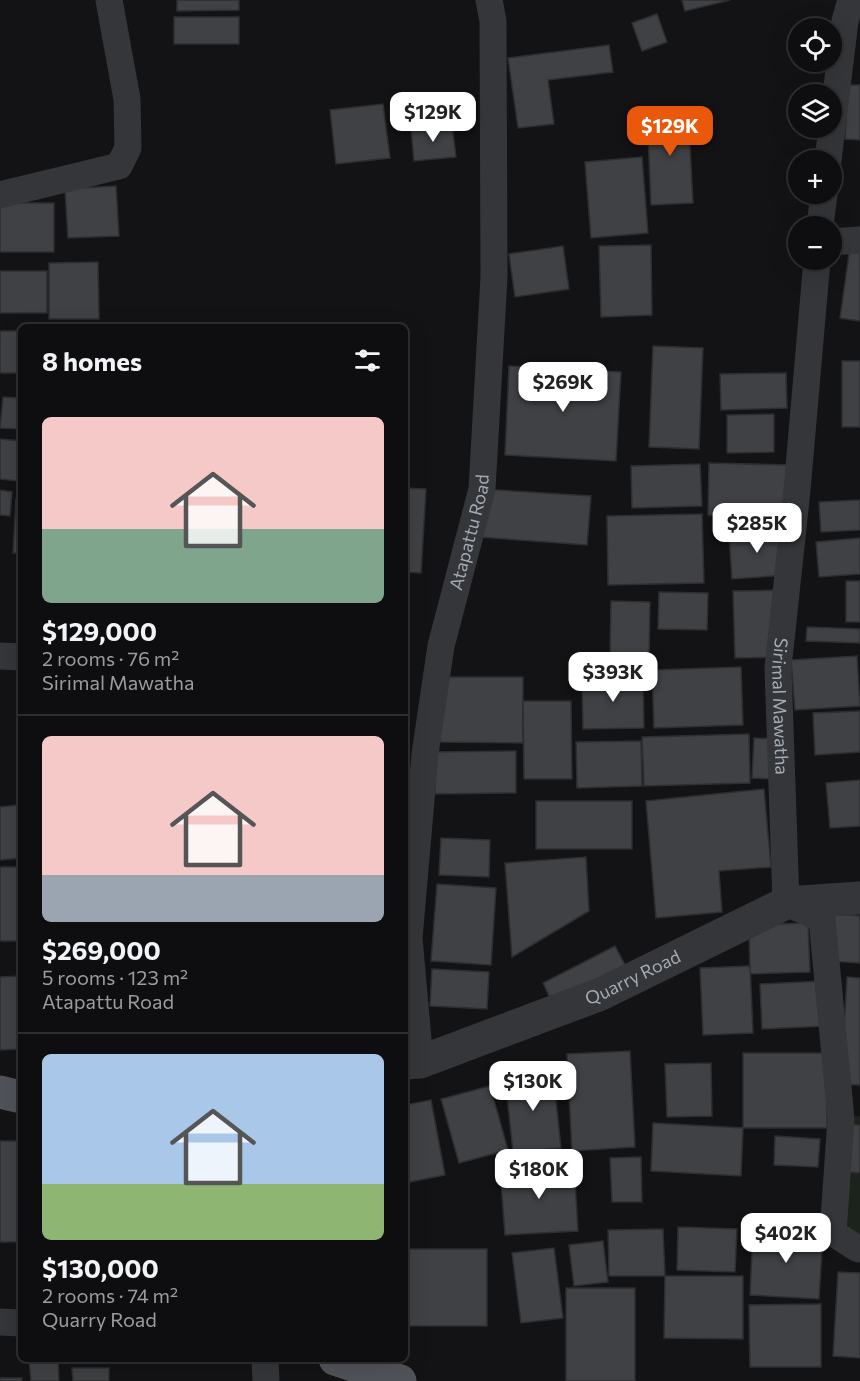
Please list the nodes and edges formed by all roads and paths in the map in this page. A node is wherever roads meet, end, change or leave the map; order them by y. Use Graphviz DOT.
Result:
graph roads {
  1 [pos="110,0"];
  2 [pos="489,0"];
  3 [pos="851,0"];
  4 [pos="829,150"];
  5 [pos="0,195"];
  6 [pos="860,240"];
  7 [pos="842,241"];
  8 [pos="816,270"];
  9 [pos="0,656"];
  10 [pos="18,657"];
  11 [pos="860,898"];
  12 [pos="786,903"];
  13 [pos="412,1063"];
  14 [pos="0,1092"];
  15 [pos="18,1096"];
  16 [pos="858,1249"];
  17 [pos="0,1322"];
  18 [pos="18,1323"];
  19 [pos="265,1362"];
  20 [pos="344,1362"];
  21 [pos="266,1381"];
  22 [pos="400,1381"];
  1 -- 5 [label="street"];
  2 -- 13 [label="street, Atapattu Road"];
  3 -- 4 [label="street"];
  6 -- 7 [label="street"];
  8 -- 12 [label="street, Sirimal Mawatha"];
  9 -- 10 [label="street"];
  11 -- 12 [label="street, Quarry Road"];
  12 -- 13 [label="street, Quarry Road"];
  12 -- 16 [label="street"];
  14 -- 15 [label="main road"];
  17 -- 18 [label="street"];
  19 -- 21 [label="street"];
  20 -- 22 [label="main road"];
}
